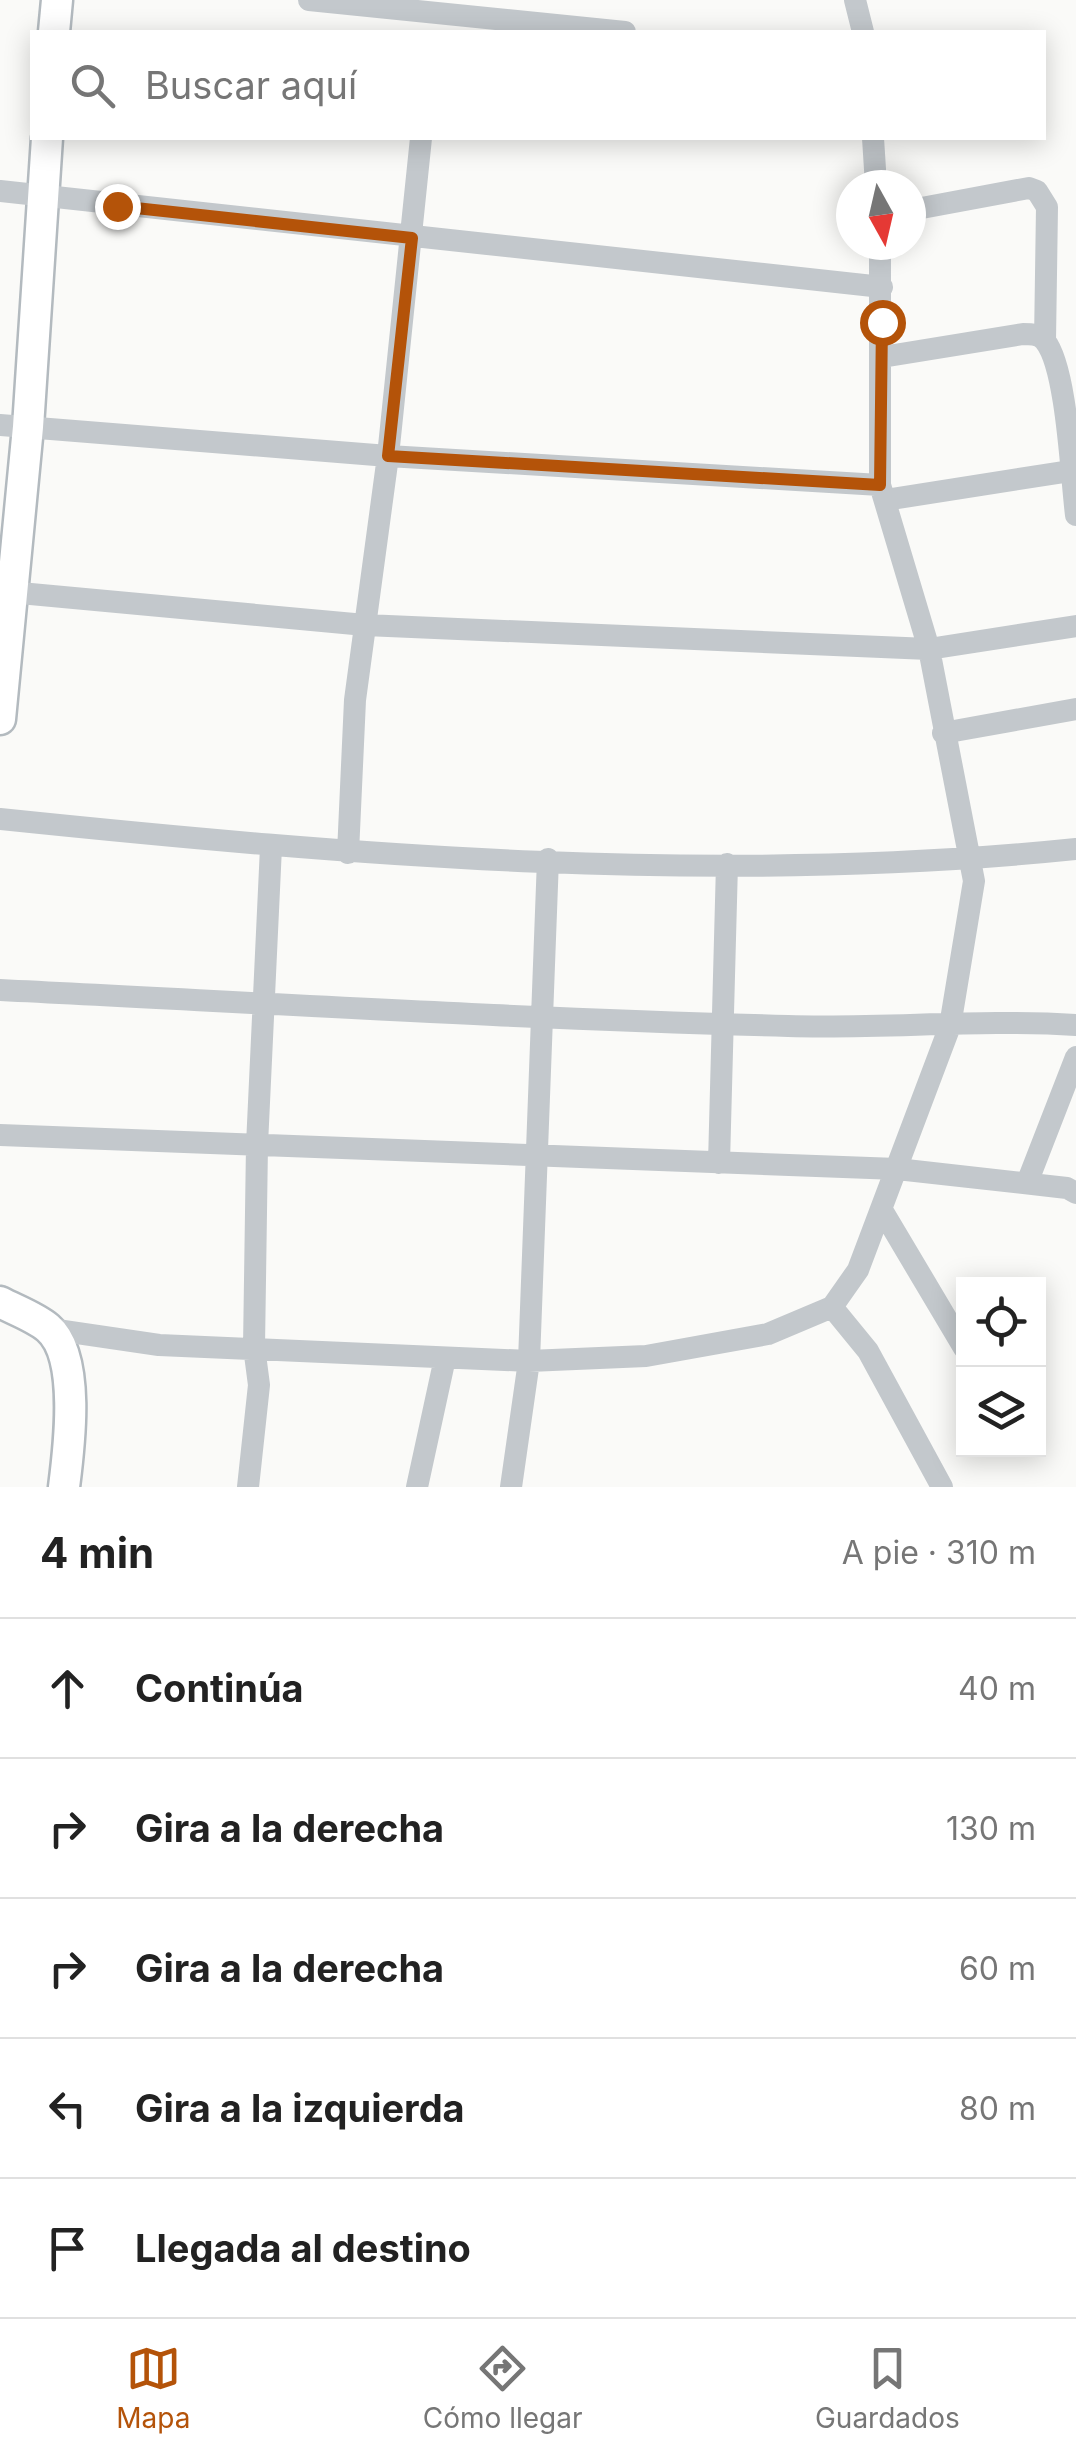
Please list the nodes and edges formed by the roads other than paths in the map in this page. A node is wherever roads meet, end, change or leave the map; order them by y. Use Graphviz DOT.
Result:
graph roads {
  1 [pos="56,0"];
  2 [pos="309,0"];
  3 [pos="856,0"];
  4 [pos="432,15"];
  5 [pos="54,30"];
  6 [pos="602,30"];
  7 [pos="863,30"];
  8 [pos="47,140"];
  9 [pos="420,140"];
  10 [pos="874,140"];
  11 [pos="875,170"];
  12 [pos="0,191"];
  13 [pos="43,197"];
  14 [pos="926,207"];
  15 [pos="412,238"];
  16 [pos="881,260"];
  17 [pos="882,287"];
  18 [pos="1045,340"];
  19 [pos="882,357"];
  20 [pos="14,426"];
  21 [pos="388,456"];
  22 [pos="1073,470"];
  23 [pos="882,492"];
  24 [pos="1076,514"];
  25 [pos="10,592"];
  26 [pos="364,624"];
  27 [pos="1076,626"];
  28 [pos="929,649"];
  29 [pos="1076,709"];
  30 [pos="0,720"];
  31 [pos="943,733"];
  32 [pos="0,820"];
  33 [pos="272,847"];
  34 [pos="1076,849"];
  35 [pos="348,853"];
  36 [pos="548,860"];
  37 [pos="970,860"];
  38 [pos="727,864"];
  39 [pos="0,990"];
  40 [pos="264,1003"];
  41 [pos="539,1017"];
  42 [pos="722,1024"];
  43 [pos="1076,1025"];
  44 [pos="950,1026"];
  45 [pos="1076,1057"];
  46 [pos="0,1135"];
  47 [pos="257,1145"];
  48 [pos="536,1156"];
  49 [pos="719,1163"];
  50 [pos="897,1170"];
  51 [pos="1027,1184"];
  52 [pos="1076,1193"];
  53 [pos="882,1210"];
  54 [pos="0,1302"];
  55 [pos="832,1307"];
  56 [pos="50,1330"];
  57 [pos="956,1335"];
  58 [pos="254,1347"];
  59 [pos="444,1358"];
  60 [pos="529,1360"];
  61 [pos="64,1487"];
  62 [pos="248,1487"];
  63 [pos="417,1487"];
  64 [pos="511,1487"];
  65 [pos="942,1487"];
  1 -- 5 [label="main road"];
  2 -- 4 [label="street"];
  3 -- 7 [label="street"];
  4 -- 6 [label="street"];
  8 -- 13 [label="main road"];
  9 -- 15 [label="street"];
  10 -- 11 [label="street"];
  12 -- 13 [label="street"];
  13 -- 15 [label="street"];
  13 -- 20 [label="main road"];
  14 -- 18 [label="street"];
  15 -- 17 [label="street"];
  15 -- 21 [label="street"];
  16 -- 17 [label="street"];
  17 -- 19 [label="street"];
  18 -- 19 [label="street"];
  18 -- 22 [label="street"];
  19 -- 23 [label="street"];
  20 -- 21 [label="street"];
  20 -- 25 [label="main road"];
  21 -- 23 [label="street"];
  21 -- 26 [label="street"];
  22 -- 23 [label="street"];
  22 -- 24 [label="street"];
  23 -- 28 [label="street"];
  25 -- 26 [label="street"];
  25 -- 30 [label="main road"];
  26 -- 28 [label="street"];
  26 -- 35 [label="street"];
  27 -- 28 [label="street"];
  28 -- 31 [label="street"];
  29 -- 31 [label="street"];
  31 -- 37 [label="street"];
  32 -- 33 [label="street"];
  33 -- 35 [label="street"];
  33 -- 40 [label="street"];
  34 -- 37 [label="street"];
  35 -- 36 [label="street"];
  36 -- 38 [label="street"];
  36 -- 41 [label="street"];
  37 -- 38 [label="street"];
  37 -- 44 [label="street"];
  38 -- 42 [label="street"];
  39 -- 40 [label="street"];
  40 -- 41 [label="street"];
  40 -- 47 [label="street"];
  41 -- 42 [label="street"];
  41 -- 48 [label="street"];
  42 -- 44 [label="street"];
  42 -- 49 [label="street"];
  43 -- 44 [label="street"];
  44 -- 50 [label="street"];
  45 -- 51 [label="street"];
  46 -- 47 [label="street"];
  47 -- 48 [label="street"];
  47 -- 58 [label="street"];
  48 -- 49 [label="street"];
  48 -- 60 [label="street"];
  49 -- 50 [label="street"];
  50 -- 51 [label="street"];
  50 -- 53 [label="street"];
  51 -- 52 [label="street"];
  53 -- 55 [label="street"];
  53 -- 57 [label="street"];
  54 -- 56 [label="main road"];
  55 -- 60 [label="street"];
  55 -- 65 [label="street"];
  56 -- 58 [label="street"];
  56 -- 61 [label="main road"];
  58 -- 59 [label="street"];
  58 -- 62 [label="street"];
  59 -- 60 [label="street"];
  59 -- 63 [label="street"];
  60 -- 64 [label="street"];
}
